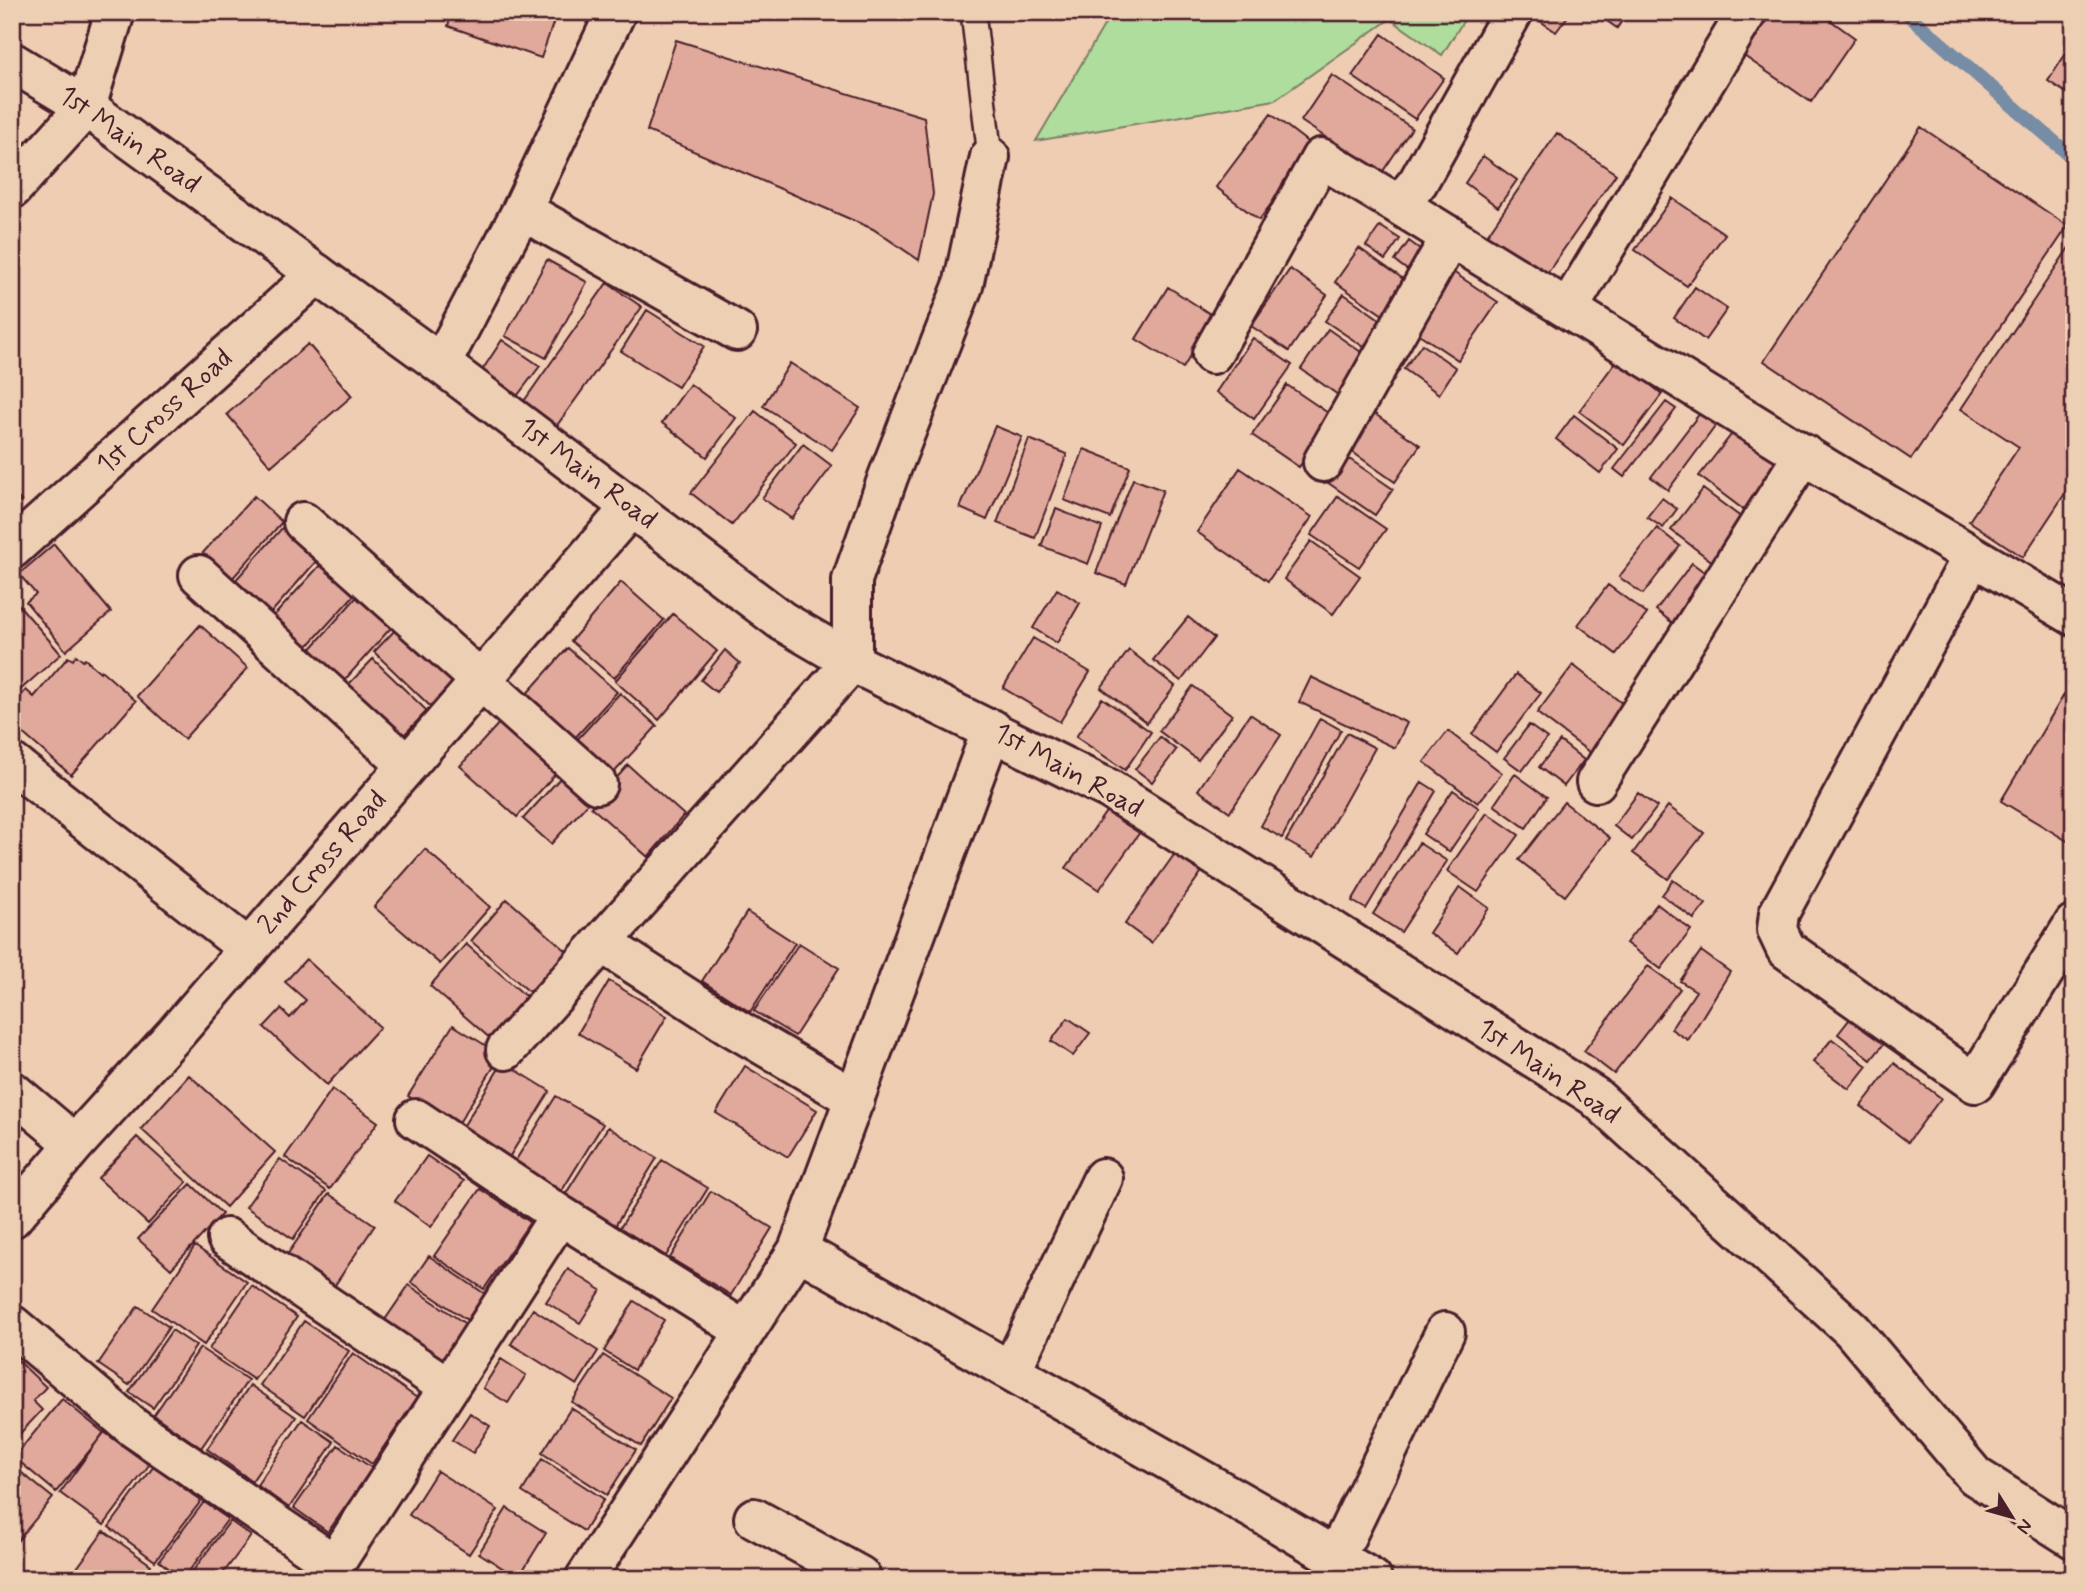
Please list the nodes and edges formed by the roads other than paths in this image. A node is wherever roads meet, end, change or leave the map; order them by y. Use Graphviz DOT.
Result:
graph roads {
  1 [pos="115,12"];
  2 [pos="616,12"];
  3 [pos="973,12"];
  4 [pos="1513,12"];
  5 [pos="1747,12"];
  6 [pos="12,62"];
  7 [pos="86,107"];
  8 [pos="990,157"];
  9 [pos="12,189"];
  10 [pos="1399,205"];
  11 [pos="522,210"];
  12 [pos="1451,236"];
  13 [pos="317,274"];
  14 [pos="1568,309"];
  15 [pos="737,331"];
  16 [pos="1212,354"];
  17 [pos="441,364"];
  18 [pos="1804,454"];
  19 [pos="1323,461"];
  20 [pos="631,507"];
  21 [pos="303,522"];
  22 [pos="12,550"];
  23 [pos="1972,556"];
  24 [pos="199,575"];
  25 [pos="2074,616"];
  26 [pos="852,662"];
  27 [pos="481,681"];
  28 [pos="992,729"];
  29 [pos="12,763"];
  30 [pos="407,765"];
  31 [pos="1596,782"];
  32 [pos="597,784"];
  33 [pos="2074,924"];
  34 [pos="602,943"];
  35 [pos="249,949"];
  36 [pos="506,1050"];
  37 [pos="12,1091"];
  38 [pos="855,1099"];
  39 [pos="416,1119"];
  40 [pos="75,1144"];
  41 [pos="1103,1178"];
  42 [pos="559,1215"];
  43 [pos="12,1218"];
  44 [pos="227,1238"];
  45 [pos="798,1250"];
  46 [pos="12,1325"];
  47 [pos="745,1331"];
  48 [pos="1445,1332"];
  49 [pos="1011,1371"];
  50 [pos="448,1387"];
  51 [pos="754,1518"];
  52 [pos="2074,1539"];
  53 [pos="1336,1557"];
  54 [pos="330,1572"];
  55 [pos="585,1579"];
  56 [pos="860,1579"];
  57 [pos="1372,1579"];
  1 -- 7 [label="street"];
  2 -- 11 [label="street"];
  3 -- 8 [label="lane"];
  4 -- 10 [label="street"];
  5 -- 14 [label="street"];
  6 -- 7 [label="street, 1st Main Road"];
  7 -- 9 [label="street"];
  7 -- 13 [label="street, 1st Main Road"];
  8 -- 26 [label="street"];
  10 -- 12 [label="street"];
  10 -- 16 [label="street"];
  11 -- 15 [label="street"];
  11 -- 17 [label="street"];
  12 -- 14 [label="street"];
  12 -- 19 [label="street"];
  13 -- 17 [label="street, 1st Main Road"];
  13 -- 22 [label="street, 1st Cross Road"];
  14 -- 18 [label="street"];
  17 -- 20 [label="street, 1st Main Road"];
  18 -- 23 [label="street"];
  18 -- 31 [label="street"];
  20 -- 26 [label="street, 1st Main Road"];
  20 -- 27 [label="street, 2nd Cross Road"];
  21 -- 27 [label="street"];
  23 -- 25 [label="street"];
  23 -- 33 [label="street"];
  24 -- 30 [label="street"];
  26 -- 28 [label="street, 1st Main Road"];
  26 -- 34 [label="street"];
  27 -- 30 [label="street, 2nd Cross Road"];
  27 -- 32 [label="street"];
  28 -- 38 [label="street"];
  28 -- 52 [label="street, 1st Main Road"];
  29 -- 35 [label="street"];
  30 -- 35 [label="street, 2nd Cross Road"];
  34 -- 36 [label="street"];
  34 -- 38 [label="street"];
  35 -- 40 [label="street, 2nd Cross Road"];
  37 -- 40 [label="street"];
  38 -- 45 [label="street"];
  39 -- 42 [label="street"];
  40 -- 43 [label="street, 2nd Cross Road"];
  41 -- 49 [label="street"];
  42 -- 47 [label="street"];
  42 -- 50 [label="street"];
  44 -- 50 [label="street"];
  45 -- 47 [label="street"];
  45 -- 49 [label="street"];
  46 -- 54 [label="street"];
  47 -- 55 [label="street"];
  48 -- 53 [label="street"];
  49 -- 53 [label="street"];
  50 -- 54 [label="street"];
  51 -- 56 [label="street"];
  53 -- 57 [label="street"];
}
